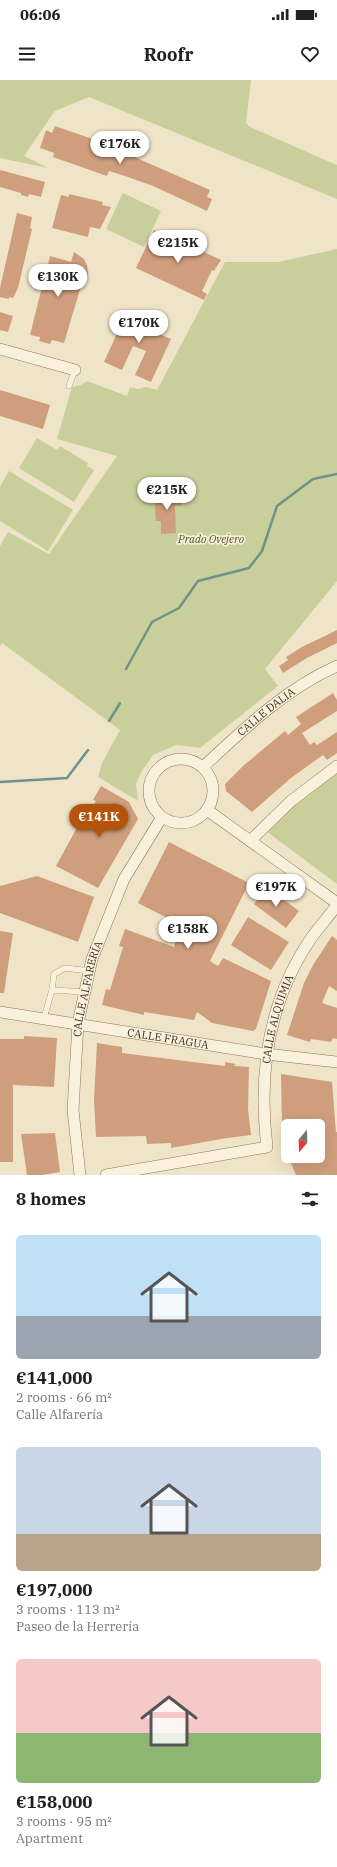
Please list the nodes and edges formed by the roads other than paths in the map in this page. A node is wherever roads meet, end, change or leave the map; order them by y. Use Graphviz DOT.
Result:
graph roads {
  1 [pos="0,349"];
  2 [pos="75,370"];
  3 [pos="69,386"];
  4 [pos="337,666"];
  5 [pos="337,766"];
  6 [pos="203,767"];
  7 [pos="207,810"];
  8 [pos="162,817"];
  9 [pos="250,840"];
  10 [pos="337,904"];
  11 [pos="90,971"];
  12 [pos="52,990"];
  13 [pos="85,992"];
  14 [pos="0,1012"];
  15 [pos="44,1018"];
  16 [pos="78,1023"];
  17 [pos="266,1054"];
  18 [pos="337,1062"];
  19 [pos="80,1175"];
  20 [pos="106,1175"];
  1 -- 2 [label="street"];
  2 -- 3 [label="lane"];
  4 -- 6 [label="street, CALLE DALIA"];
  5 -- 9 [label="street"];
  6 -- 7 [label="street"];
  6 -- 8 [label="street"];
  7 -- 8 [label="street"];
  7 -- 9 [label="street"];
  8 -- 11 [label="street, CALLE ALFARERÍA"];
  9 -- 10 [label="street"];
  10 -- 17 [label="street, CALLE ALQUIMIA"];
  11 -- 12 [label="lane"];
  11 -- 13 [label="street, CALLE ALFARERÍA"];
  12 -- 13 [label="lane"];
  12 -- 15 [label="lane"];
  13 -- 16 [label="street, CALLE ALFARERÍA"];
  14 -- 15 [label="street, CALLE FRAGUA"];
  15 -- 16 [label="street, CALLE FRAGUA"];
  16 -- 17 [label="street, CALLE FRAGUA"];
  16 -- 19 [label="street, CALLE ALFARERÍA"];
  17 -- 18 [label="street, CALLE FRAGUA"];
  17 -- 20 [label="street, CALLE ALQUIMIA"];
}
